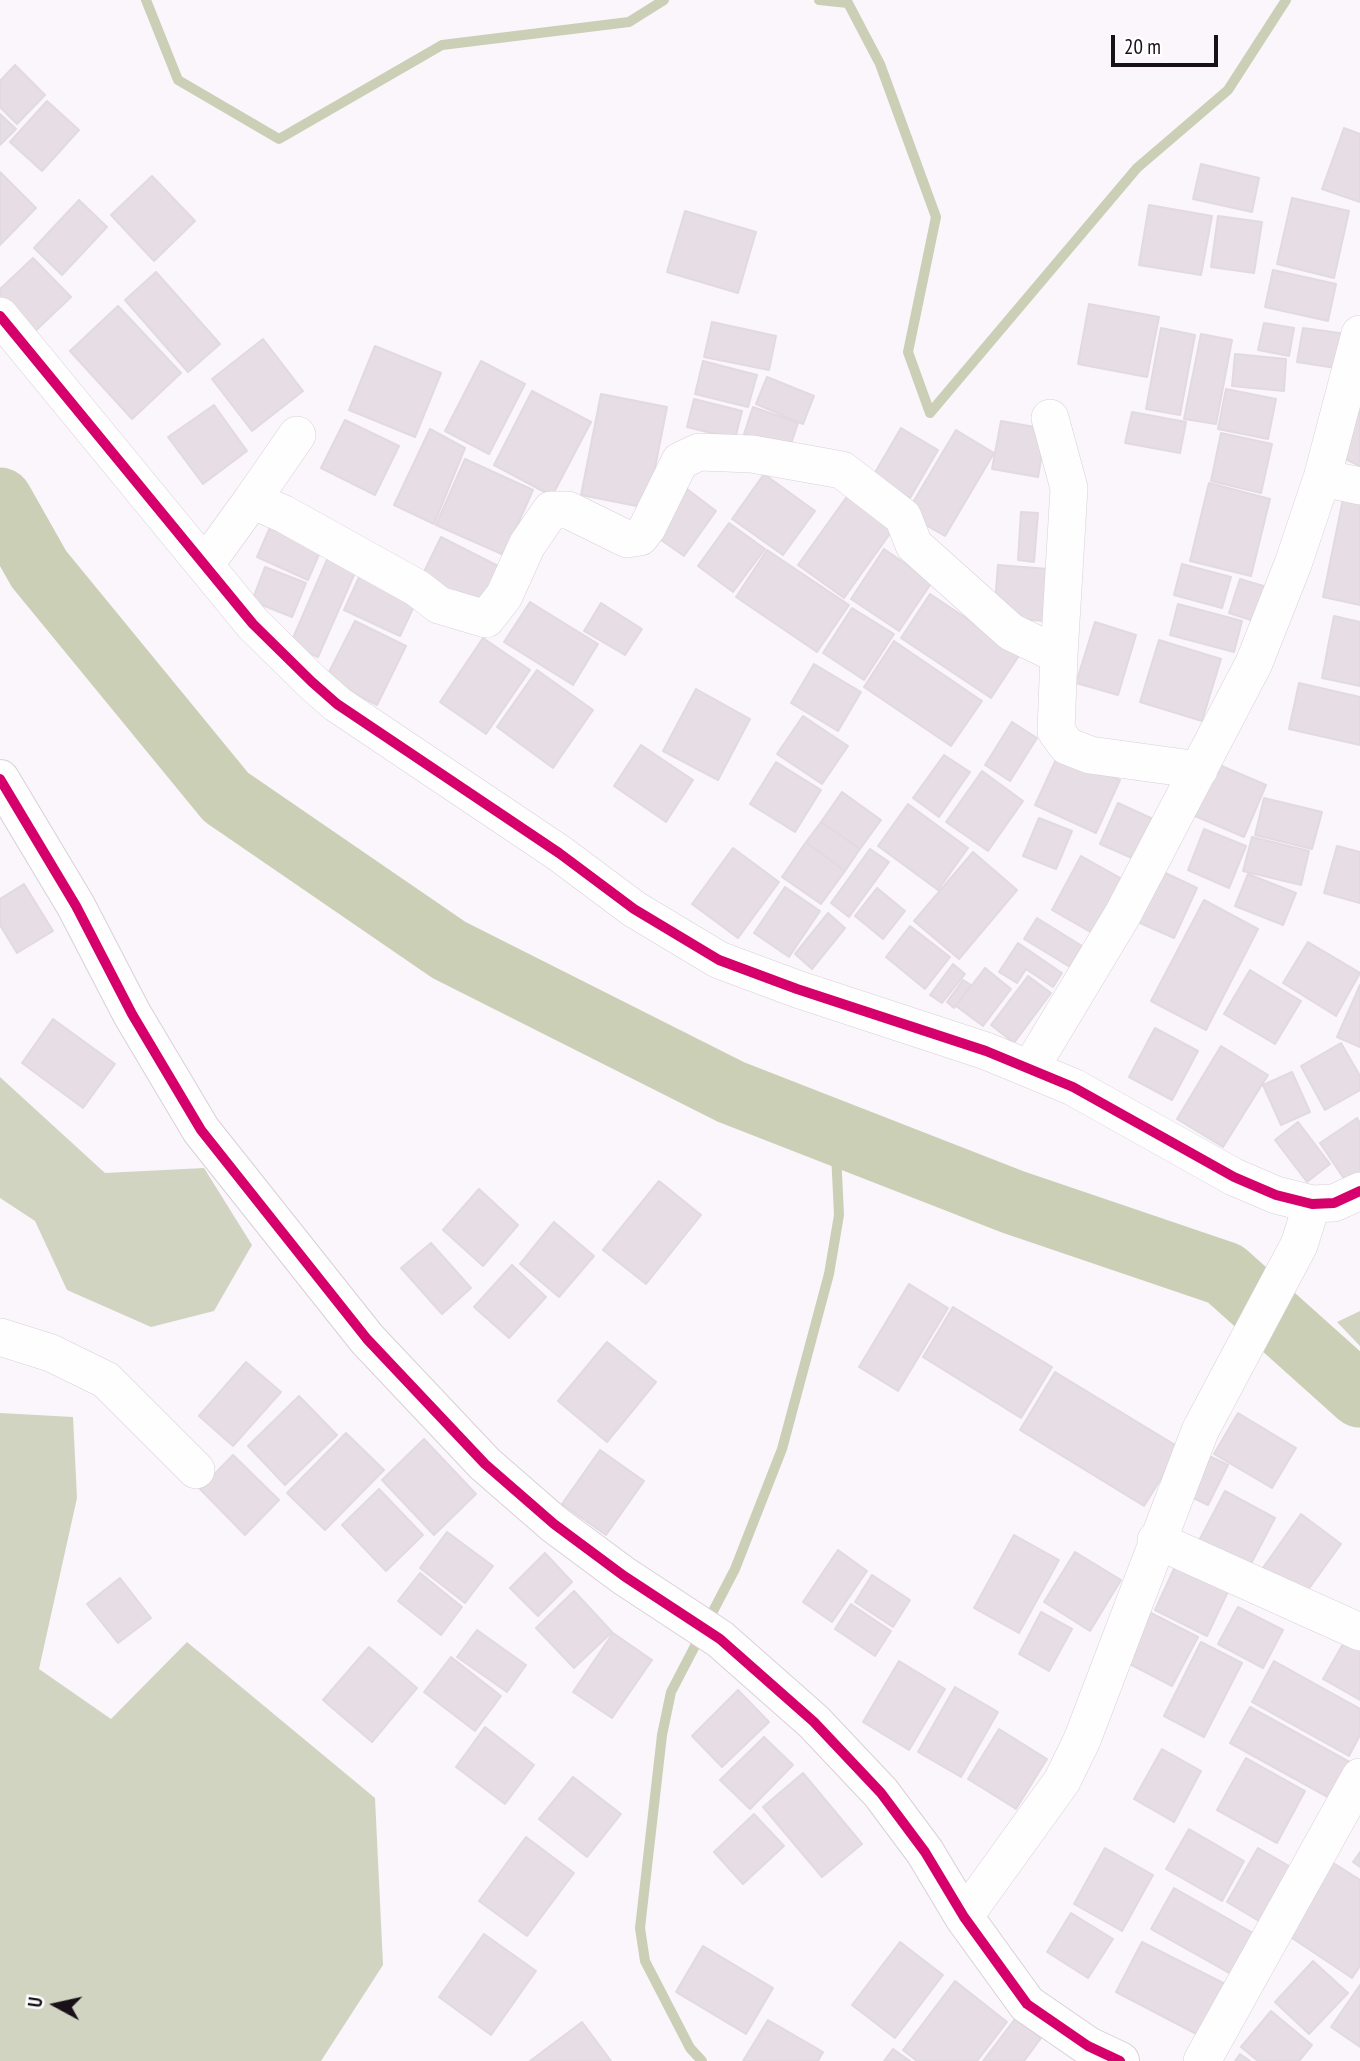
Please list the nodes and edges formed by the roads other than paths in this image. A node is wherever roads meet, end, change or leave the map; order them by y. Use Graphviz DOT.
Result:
graph roads {
  1 [pos="0,316"];
  2 [pos="1360,334"];
  3 [pos="1050,418"];
  4 [pos="297,435"];
  5 [pos="1322,478"];
  6 [pos="1360,485"];
  7 [pos="252,500"];
  8 [pos="205,565"];
  9 [pos="1059,655"];
  10 [pos="1199,770"];
  11 [pos="0,779"];
  12 [pos="1030,1069"];
  13 [pos="1360,1191"];
  14 [pos="1311,1204"];
  15 [pos="0,1337"];
  16 [pos="197,1470"];
  17 [pos="1156,1540"];
  18 [pos="1360,1632"];
  19 [pos="1360,1777"];
  20 [pos="964,1917"];
  21 [pos="1120,2061"];
  22 [pos="1202,2061"];
  1 -- 8 [label="street"];
  2 -- 5 [label="street"];
  3 -- 9 [label="street"];
  4 -- 7 [label="street"];
  5 -- 6 [label="street"];
  5 -- 10 [label="street"];
  7 -- 8 [label="street"];
  7 -- 9 [label="street"];
  8 -- 12 [label="street"];
  9 -- 10 [label="street"];
  10 -- 12 [label="street"];
  11 -- 20 [label="street"];
  12 -- 14 [label="street"];
  13 -- 14 [label="street"];
  14 -- 17 [label="street"];
  15 -- 16 [label="street"];
  17 -- 18 [label="street"];
  17 -- 20 [label="street"];
  19 -- 22 [label="street"];
  20 -- 21 [label="street"];
}
